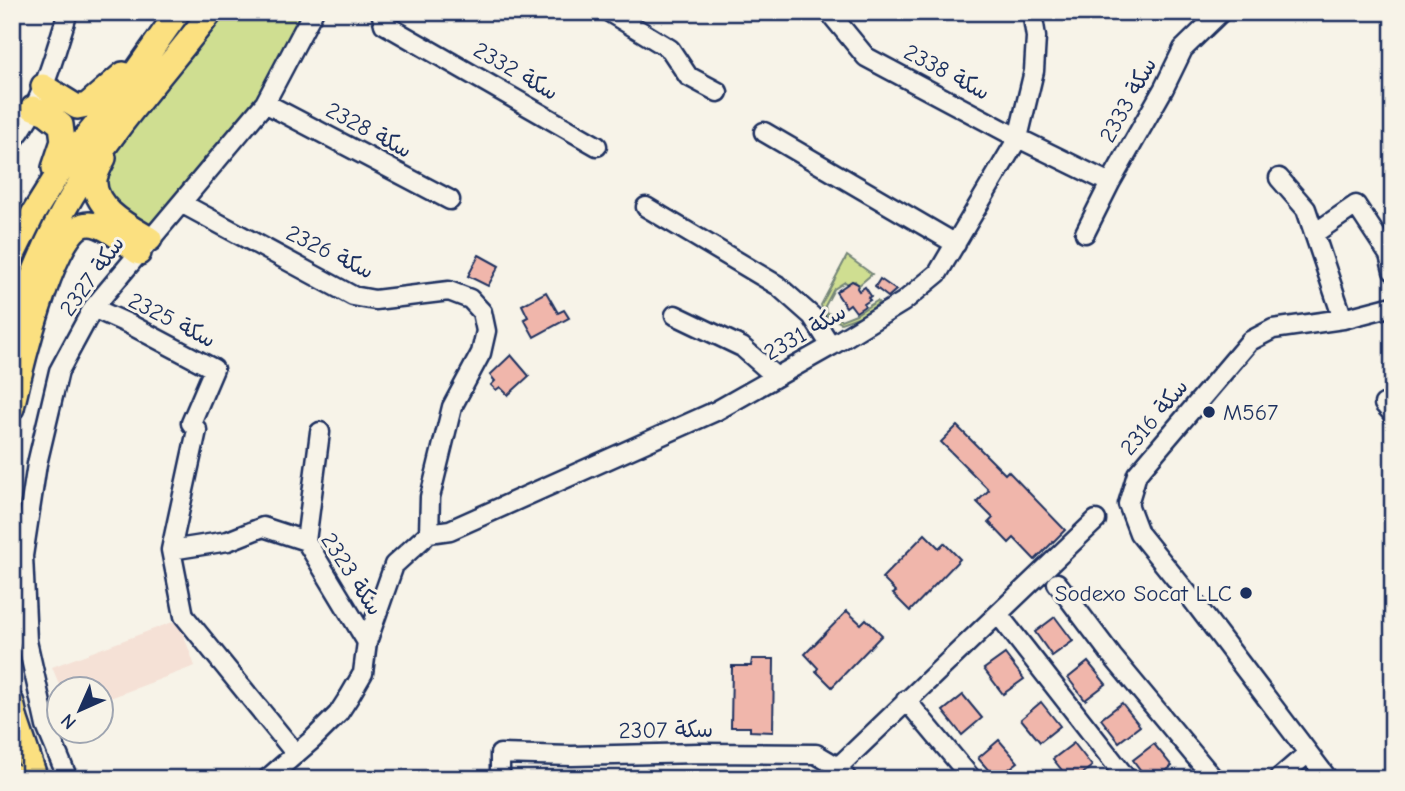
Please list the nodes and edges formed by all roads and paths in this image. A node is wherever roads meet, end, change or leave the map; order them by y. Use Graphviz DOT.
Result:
graph roads {
  1 [pos="68,12"];
  2 [pos="178,12"];
  3 [pos="211,12"];
  4 [pos="313,12"];
  5 [pos="381,12"];
  6 [pos="609,12"];
  7 [pos="829,12"];
  8 [pos="1032,12"];
  9 [pos="1221,12"];
  10 [pos="152,49"];
  11 [pos="43,86"];
  12 [pos="718,92"];
  13 [pos="265,103"];
  14 [pos="33,108"];
  15 [pos="764,132"];
  16 [pos="117,133"];
  17 [pos="1018,138"];
  18 [pos="12,142"];
  19 [pos="597,146"];
  20 [pos="1279,178"];
  21 [pos="1110,184"];
  22 [pos="42,199"];
  23 [pos="450,200"];
  24 [pos="181,202"];
  25 [pos="646,207"];
  26 [pos="1085,233"];
  27 [pos="1315,233"];
  28 [pos="957,244"];
  29 [pos="144,246"];
  30 [pos="12,257"];
  31 [pos="1393,271"];
  32 [pos="33,274"];
  33 [pos="1393,306"];
  34 [pos="93,308"];
  35 [pos="12,312"];
  36 [pos="675,315"];
  37 [pos="1343,319"];
  38 [pos="12,333"];
  39 [pos="831,346"];
  40 [pos="776,377"];
  41 [pos="12,408"];
  42 [pos="320,432"];
  43 [pos="1096,520"];
  44 [pos="429,533"];
  45 [pos="306,541"];
  46 [pos="171,550"];
  47 [pos="1057,583"];
  48 [pos="998,614"];
  49 [pos="367,642"];
  50 [pos="906,700"];
  51 [pos="12,703"];
  52 [pos="12,742"];
  53 [pos="1308,753"];
  54 [pos="296,754"];
  55 [pos="12,757"];
  56 [pos="843,773"];
  57 [pos="36,779"];
  58 [pos="68,779"];
  59 [pos="267,779"];
  60 [pos="500,779"];
  61 [pos="972,779"];
  62 [pos="1127,779"];
  63 [pos="1214,779"];
  64 [pos="1278,779"];
  65 [pos="1328,779"];
  1 -- 11 [label="street"];
  2 -- 10 [label="main road"];
  3 -- 16 [label="main road"];
  4 -- 13 [label="street, سكة 2327"];
  5 -- 19 [label="street, سكة 2332"];
  6 -- 12 [label="street"];
  7 -- 17 [label="street, سكة 2338"];
  8 -- 17 [label="street, سكة 2331"];
  9 -- 21 [label="street, سكة 2333"];
  10 -- 11 [label="main road"];
  10 -- 22 [label="main road"];
  11 -- 14 [label="street"];
  13 -- 23 [label="street, سكة 2328"];
  13 -- 24 [label="street, سكة 2327"];
  14 -- 18 [label="street"];
  14 -- 22 [label="main road"];
  15 -- 28 [label="street"];
  16 -- 29 [label="main road"];
  16 -- 32 [label="main road"];
  17 -- 21 [label="street"];
  17 -- 28 [label="street, سكة 2331"];
  20 -- 27 [label="street"];
  21 -- 26 [label="street, سكة 2333"];
  22 -- 30 [label="main road"];
  24 -- 29 [label="street, سكة 2327"];
  24 -- 44 [label="street, سكة 2326"];
  25 -- 39 [label="street"];
  27 -- 31 [label="street"];
  27 -- 37 [label="street"];
  28 -- 39 [label="street, سكة 2331"];
  29 -- 34 [label="street, سكة 2327"];
  29 -- 41 [label="main road"];
  32 -- 35 [label="main road"];
  32 -- 38 [label="main road"];
  33 -- 37 [label="street, 2316 سكة"];
  34 -- 46 [label="street, سكة 2325"];
  34 -- 58 [label="street, سكة 2327"];
  36 -- 40 [label="street"];
  37 -- 53 [label="street, 2316 سكة"];
  39 -- 40 [label="street, سكة 2331"];
  40 -- 44 [label="street, سكة 2331"];
  42 -- 45 [label="street"];
  43 -- 48 [label="street"];
  44 -- 49 [label="street, سكة 2323"];
  45 -- 46 [label="street, سكة 2323"];
  45 -- 49 [label="street, سكة 2323"];
  46 -- 54 [label="street"];
  47 -- 63 [label="street"];
  48 -- 50 [label="street"];
  48 -- 62 [label="street"];
  49 -- 54 [label="street, سكة 2323"];
  50 -- 56 [label="street"];
  50 -- 61 [label="street"];
  51 -- 57 [label="main road"];
  52 -- 55 [label="main road"];
  53 -- 64 [label="street"];
  53 -- 65 [label="street, 2316 سكة"];
  54 -- 59 [label="street, سكة 2323"];
  56 -- 60 [label="street, سكة 2307"];
}
